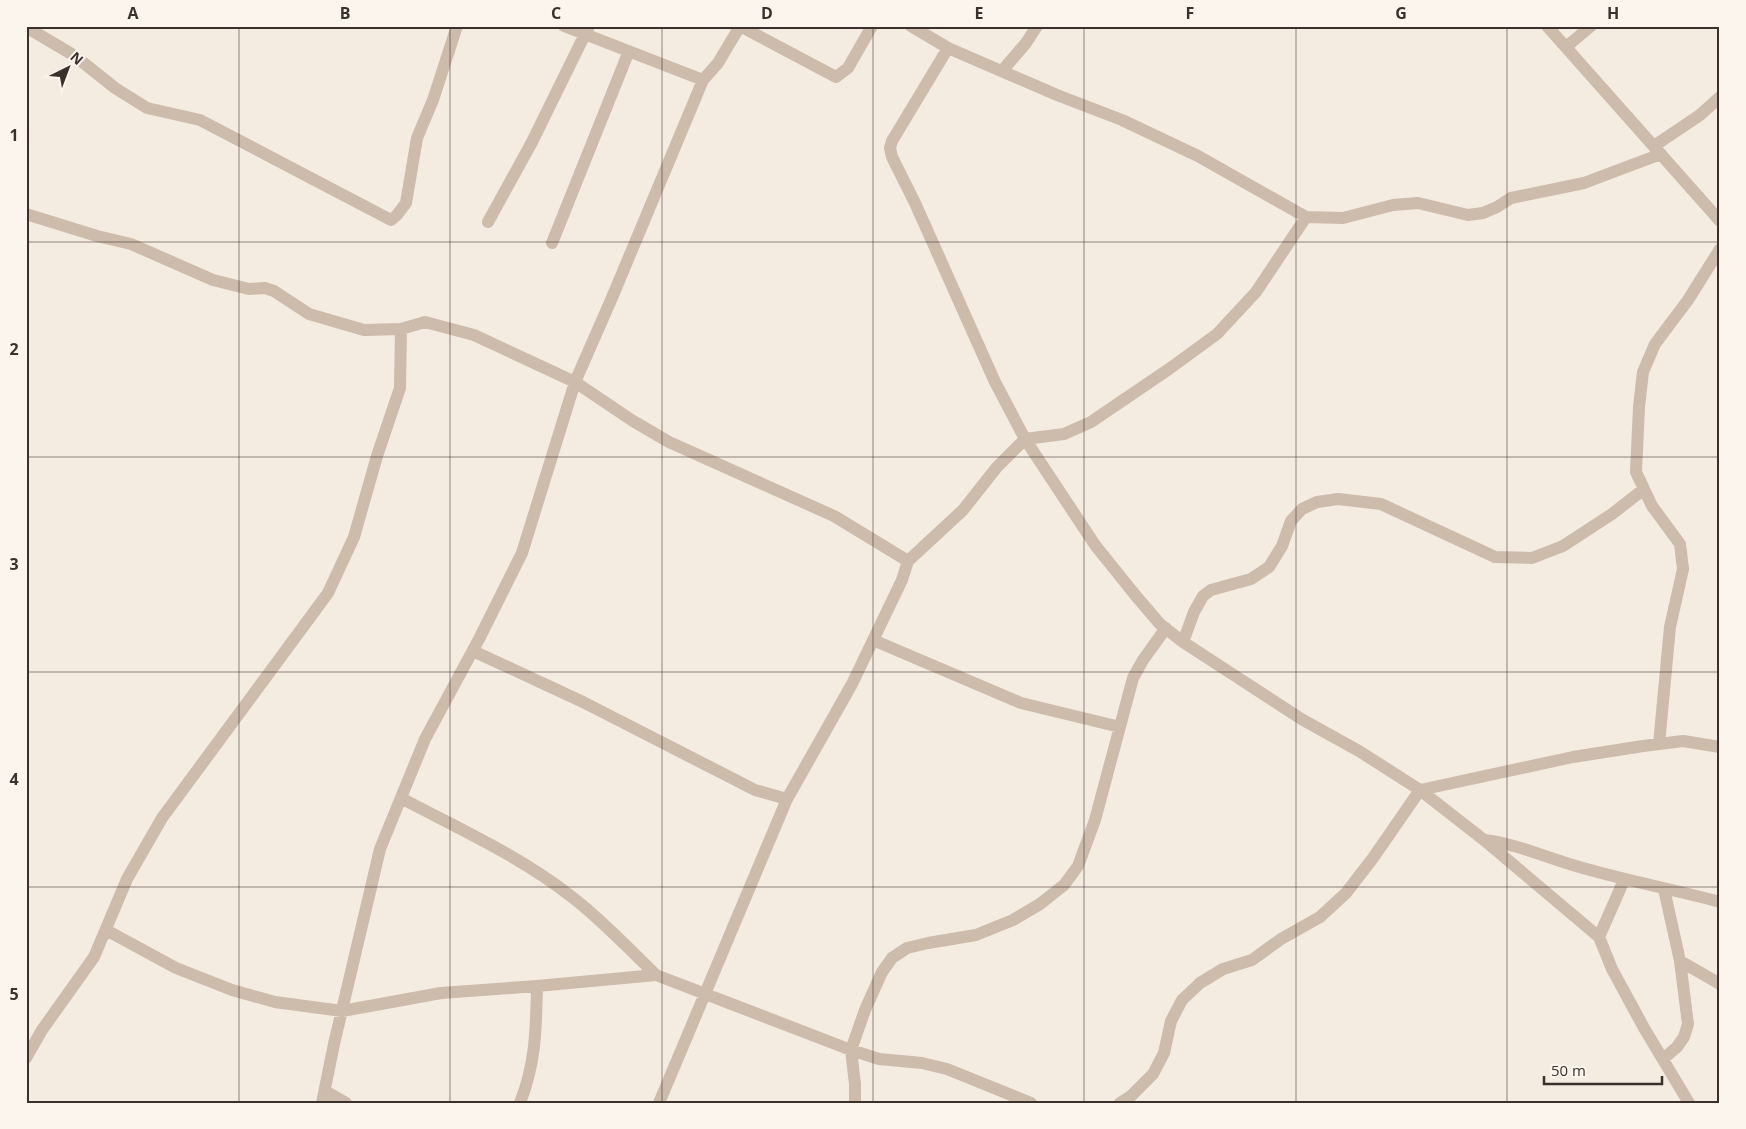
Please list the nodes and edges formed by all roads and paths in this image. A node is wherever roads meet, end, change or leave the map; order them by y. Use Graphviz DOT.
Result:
graph roads {
  1 [pos="457,26"];
  2 [pos="564,26"];
  3 [pos="740,26"];
  4 [pos="872,26"];
  5 [pos="911,26"];
  6 [pos="1037,26"];
  7 [pos="1547,26"];
  8 [pos="1591,26"];
  9 [pos="26,27"];
  10 [pos="587,30"];
  11 [pos="1566,47"];
  12 [pos="948,48"];
  13 [pos="629,52"];
  14 [pos="1002,71"];
  15 [pos="703,80"];
  16 [pos="1720,98"];
  17 [pos="1658,150"];
  18 [pos="26,214"];
  19 [pos="1306,217"];
  20 [pos="1720,221"];
  21 [pos="488,222"];
  22 [pos="552,243"];
  23 [pos="1720,249"];
  24 [pos="401,329"];
  25 [pos="574,382"];
  26 [pos="1025,439"];
  27 [pos="1644,489"];
  28 [pos="908,561"];
  29 [pos="1166,628"];
  30 [pos="873,640"];
  31 [pos="1184,642"];
  32 [pos="473,651"];
  33 [pos="1120,727"];
  34 [pos="1659,744"];
  35 [pos="1720,747"];
  36 [pos="1420,790"];
  37 [pos="401,798"];
  38 [pos="787,799"];
  39 [pos="1484,840"];
  40 [pos="1624,880"];
  41 [pos="1664,889"];
  42 [pos="1720,902"];
  43 [pos="106,930"];
  44 [pos="1599,937"];
  45 [pos="1680,961"];
  46 [pos="656,975"];
  47 [pos="1720,984"];
  48 [pos="537,986"];
  49 [pos="705,992"];
  50 [pos="342,1011"];
  51 [pos="852,1050"];
  52 [pos="26,1058"];
  53 [pos="1663,1059"];
  54 [pos="323,1097"];
  55 [pos="346,1103"];
  56 [pos="520,1103"];
  57 [pos="659,1103"];
  58 [pos="855,1103"];
  59 [pos="1031,1103"];
  60 [pos="1120,1103"];
  61 [pos="1689,1103"];
  1 -- 9 [label="street"];
  2 -- 10 [label="street"];
  3 -- 4 [label="street"];
  3 -- 15 [label="street"];
  5 -- 12 [label="street"];
  6 -- 14 [label="street"];
  7 -- 11 [label="street"];
  8 -- 11 [label="street"];
  10 -- 13 [label="street"];
  10 -- 21 [label="street"];
  11 -- 17 [label="street"];
  12 -- 14 [label="street"];
  12 -- 26 [label="street"];
  13 -- 15 [label="street"];
  13 -- 22 [label="street"];
  14 -- 19 [label="street"];
  15 -- 25 [label="street"];
  16 -- 17 [label="street"];
  17 -- 19 [label="street"];
  17 -- 20 [label="street"];
  18 -- 24 [label="street"];
  19 -- 26 [label="street"];
  23 -- 27 [label="street"];
  24 -- 25 [label="street"];
  24 -- 43 [label="street"];
  25 -- 28 [label="street"];
  25 -- 32 [label="street"];
  26 -- 28 [label="street"];
  26 -- 29 [label="street"];
  27 -- 31 [label="street"];
  27 -- 34 [label="street"];
  28 -- 30 [label="street"];
  29 -- 31 [label="street"];
  29 -- 33 [label="street"];
  30 -- 33 [label="street"];
  30 -- 38 [label="street"];
  31 -- 36 [label="street"];
  32 -- 37 [label="street"];
  32 -- 38 [label="street"];
  33 -- 51 [label="street"];
  34 -- 35 [label="street"];
  34 -- 36 [label="street"];
  36 -- 39 [label="street"];
  36 -- 60 [label="street"];
  37 -- 46 [label="street"];
  37 -- 50 [label="street"];
  38 -- 49 [label="street"];
  39 -- 40 [label="street"];
  39 -- 44 [label="street"];
  40 -- 41 [label="street"];
  40 -- 44 [label="street"];
  41 -- 42 [label="street"];
  41 -- 45 [label="street"];
  43 -- 50 [label="street"];
  43 -- 52 [label="street"];
  44 -- 53 [label="street"];
  45 -- 47 [label="street"];
  45 -- 53 [label="street"];
  46 -- 48 [label="street"];
  46 -- 49 [label="street"];
  48 -- 50 [label="street"];
  48 -- 56 [label="street"];
  49 -- 51 [label="street"];
  49 -- 57 [label="street"];
  50 -- 54 [label="street"];
  51 -- 58 [label="street"];
  51 -- 59 [label="street"];
  53 -- 61 [label="street"];
  54 -- 55 [label="street"];
}
